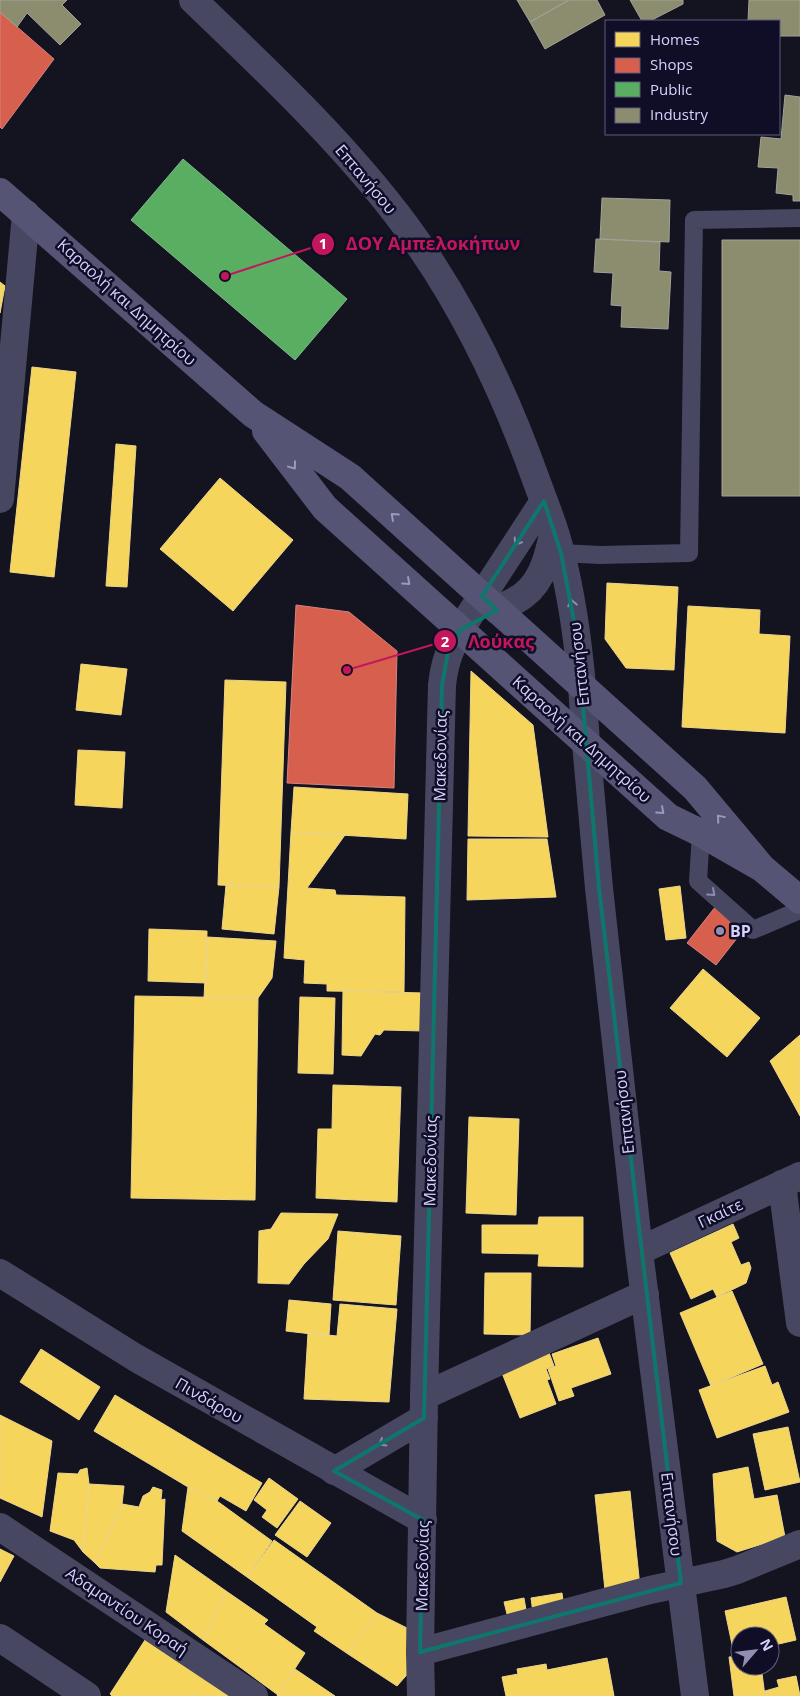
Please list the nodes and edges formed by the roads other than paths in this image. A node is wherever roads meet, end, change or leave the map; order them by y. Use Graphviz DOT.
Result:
graph roads {
  1 [pos="193,0"];
  2 [pos="0,192"];
  3 [pos="26,214"];
  4 [pos="800,218"];
  5 [pos="253,414"];
  6 [pos="0,500"];
  7 [pos="544,501"];
  8 [pos="558,541"];
  9 [pos="490,603"];
  10 [pos="460,630"];
  11 [pos="582,686"];
  12 [pos="586,743"];
  13 [pos="701,833"];
  14 [pos="762,868"];
  15 [pos="800,900"];
  16 [pos="800,910"];
  17 [pos="791,1180"];
  18 [pos="639,1251"];
  19 [pos="0,1273"];
  20 [pos="645,1294"];
  21 [pos="800,1323"];
  22 [pos="424,1407"];
  23 [pos="334,1471"];
  24 [pos="423,1520"];
  25 [pos="0,1527"];
  26 [pos="800,1544"];
  27 [pos="681,1583"];
  28 [pos="0,1638"];
  29 [pos="420,1652"];
  30 [pos="87,1696"];
  31 [pos="254,1696"];
  32 [pos="421,1696"];
  33 [pos="695,1696"];
  1 -- 7 [label="street, Επτανήσου"];
  2 -- 3 [label="main road, Καραολή και Δημητρίου"];
  3 -- 5 [label="main road, Καραολή και Δημητρίου"];
  3 -- 6 [label="street"];
  4 -- 8 [label="lane"];
  9 -- 5 [label="main road, Καραολή και Δημητρίου, one-way"];
  5 -- 10 [label="main road, Καραολή και Δημητρίου, one-way"];
  7 -- 8 [label="street, Επτανήσου"];
  7 -- 9 [label="street, one-way"];
  8 -- 9 [label="street"];
  11 -- 8 [label="street, Επτανήσου, one-way"];
  9 -- 10 [label="street"];
  9 -- 11 [label="main road, Καραολή και Δημητρίου"];
  10 -- 12 [label="main road, Καραολή και Δημητρίου"];
  10 -- 22 [label="street, Μακεδονίας"];
  11 -- 12 [label="street, Επτανήσου"];
  14 -- 11 [label="main road, Καραολή και Δημητρίου, one-way"];
  12 -- 13 [label="main road, Καραολή και Δημητρίου, one-way"];
  12 -- 18 [label="street, Επτανήσου"];
  13 -- 14 [label="main road, Καραολή και Δημητρίου"];
  13 -- 16 [label="lane, one-way"];
  14 -- 15 [label="main road, Καραολή και Δημητρίου"];
  17 -- 18 [label="street, Γκαίτε"];
  17 -- 21 [label="street"];
  18 -- 20 [label="street, Επτανήσου"];
  19 -- 23 [label="street, Πινδάρου"];
  20 -- 22 [label="street"];
  20 -- 27 [label="street, Επτανήσου"];
  22 -- 23 [label="street, one-way"];
  22 -- 24 [label="street, Μακεδονίας"];
  23 -- 24 [label="street, Πινδάρου"];
  24 -- 29 [label="street, Μακεδονίας"];
  25 -- 31 [label="street, Αδαμαντίου Κοραή"];
  26 -- 27 [label="street"];
  27 -- 29 [label="street"];
  27 -- 33 [label="street, Επτανήσου"];
  28 -- 30 [label="street"];
  29 -- 32 [label="street, Μακεδονίας"];
}
